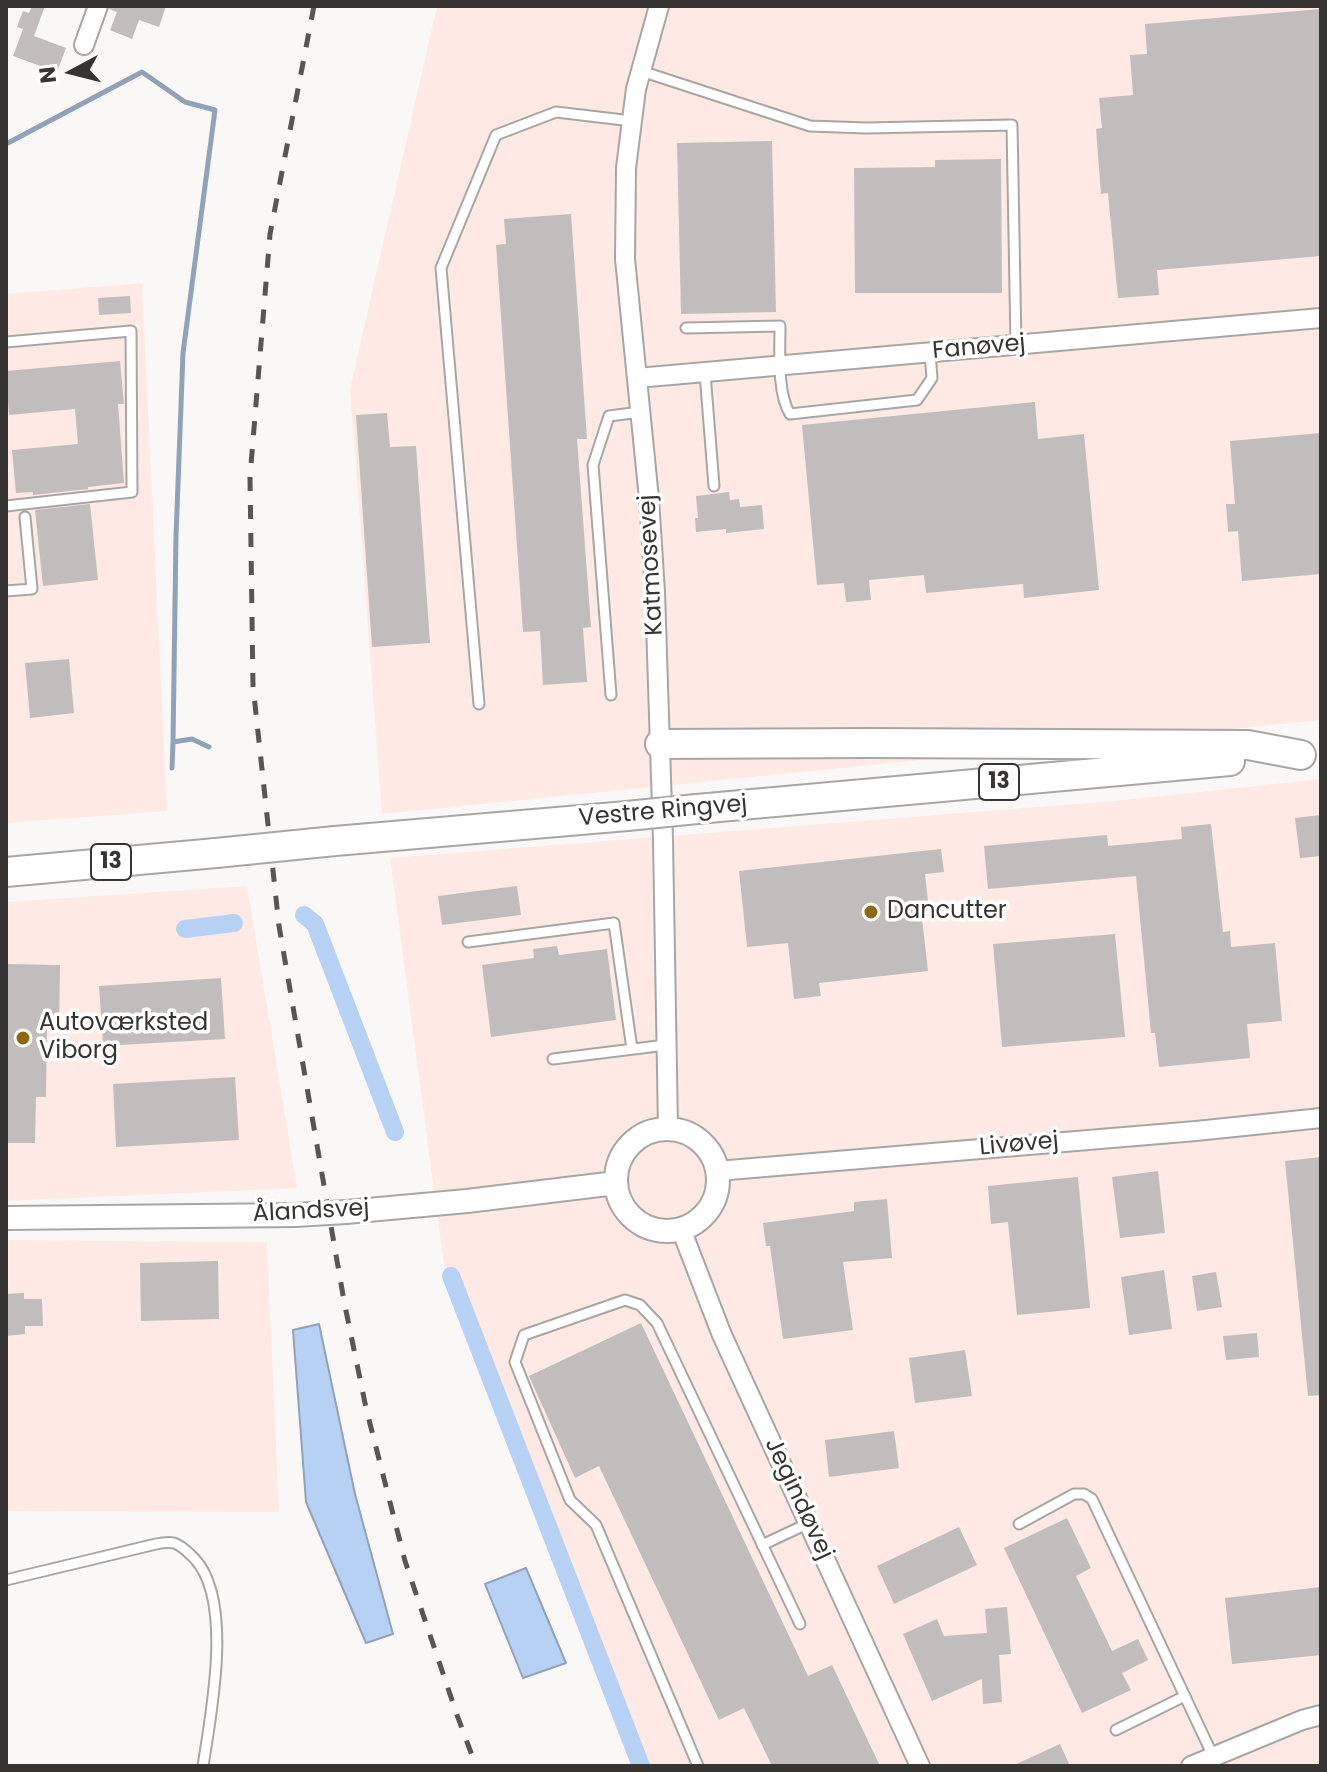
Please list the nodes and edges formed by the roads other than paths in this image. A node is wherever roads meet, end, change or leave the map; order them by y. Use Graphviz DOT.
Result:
graph roads {
  1 [pos="98,6"];
  2 [pos="659,6"];
  3 [pos="84,45"];
  4 [pos="641,71"];
  5 [pos="632,121"];
  6 [pos="1321,318"];
  7 [pos="686,328"];
  8 [pos="6,342"];
  9 [pos="1016,345"];
  10 [pos="930,353"];
  11 [pos="780,366"];
  12 [pos="705,373"];
  13 [pos="637,378"];
  14 [pos="640,412"];
  15 [pos="714,486"];
  16 [pos="6,506"];
  17 [pos="25,517"];
  18 [pos="6,591"];
  19 [pos="611,695"];
  20 [pos="479,704"];
  21 [pos="660,744"];
  22 [pos="1311,754"];
  23 [pos="6,872"];
  24 [pos="468,942"];
  25 [pos="666,1045"];
  26 [pos="632,1049"];
  27 [pos="553,1059"];
  28 [pos="1321,1118"];
  29 [pos="668,1128"];
  30 [pos="717,1171"];
  31 [pos="616,1183"];
  32 [pos="6,1218"];
  33 [pos="681,1229"];
  34 [pos="809,1523"];
  35 [pos="1019,1524"];
  36 [pos="762,1545"];
  37 [pos="6,1580"];
  38 [pos="800,1624"];
  39 [pos="1185,1696"];
  40 [pos="1321,1715"];
  41 [pos="1116,1730"];
  42 [pos="1213,1756"];
  43 [pos="203,1766"];
  44 [pos="698,1766"];
  45 [pos="920,1766"];
  46 [pos="1191,1766"];
  1 -- 3 [label="street"];
  2 -- 4 [label="street, Katmosevej"];
  4 -- 5 [label="street, Katmosevej"];
  4 -- 9 [label="lane"];
  5 -- 13 [label="street, Katmosevej"];
  5 -- 20 [label="lane"];
  6 -- 9 [label="street, Fanøvej"];
  7 -- 11 [label="lane"];
  8 -- 16 [label="lane"];
  9 -- 10 [label="street, Fanøvej"];
  10 -- 11 [label="street, Fanøvej"];
  10 -- 11 [label="lane"];
  11 -- 12 [label="street, Fanøvej"];
  12 -- 13 [label="street, Fanøvej"];
  12 -- 15 [label="lane"];
  13 -- 14 [label="street, Katmosevej"];
  14 -- 19 [label="lane"];
  14 -- 21 [label="street, Katmosevej"];
  17 -- 18 [label="lane"];
  21 -- 22 [label="main road"];
  21 -- 25 [label="street, Katmosevej"];
  22 -- 23 [label="main road, Vestre Ringvej / 13, bridge"];
  24 -- 26 [label="lane"];
  25 -- 26 [label="lane"];
  25 -- 29 [label="street, Katmosevej"];
  26 -- 27 [label="lane"];
  28 -- 30 [label="street, Livøvej"];
  29 -- 30 [label="street"];
  29 -- 31 [label="street"];
  30 -- 33 [label="street"];
  31 -- 32 [label="street, Ålandsvej, bridge"];
  31 -- 33 [label="street"];
  33 -- 34 [label="street, Jegindøvej"];
  34 -- 36 [label="lane"];
  34 -- 45 [label="street, Jegindøvej"];
  35 -- 39 [label="lane"];
  36 -- 38 [label="lane"];
  36 -- 44 [label="lane"];
  37 -- 43 [label="lane"];
  39 -- 41 [label="lane"];
  39 -- 42 [label="lane"];
  40 -- 42 [label="street"];
  42 -- 46 [label="street"];
}
